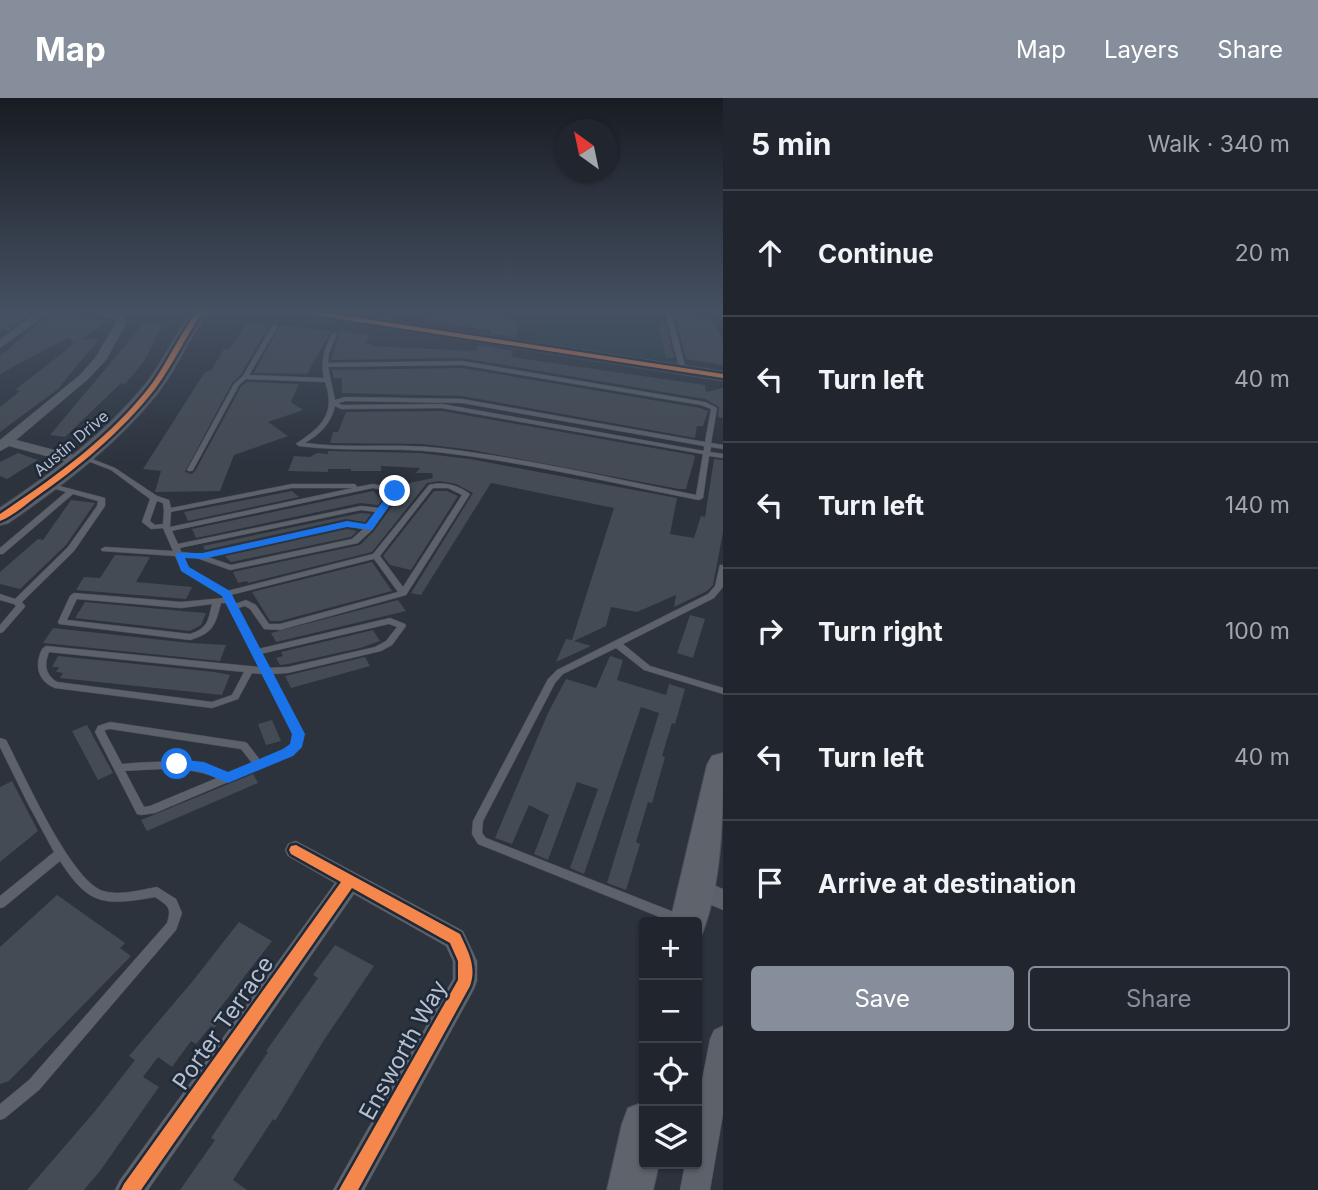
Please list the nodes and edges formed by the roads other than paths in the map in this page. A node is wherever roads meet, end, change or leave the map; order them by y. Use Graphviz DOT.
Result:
graph roads {
  1 [pos="97,363"];
  2 [pos="167,363"];
  3 [pos="253,363"];
  4 [pos="643,363"];
  5 [pos="681,363"];
  6 [pos="325,365"];
  7 [pos="683,370"];
  8 [pos="723,376"];
  9 [pos="245,377"];
  10 [pos="327,380"];
  11 [pos="333,403"];
  12 [pos="5,444"];
  13 [pos="708,445"];
  14 [pos="723,447"];
  15 [pos="707,453"];
  16 [pos="723,456"];
  17 [pos="78,458"];
  18 [pos="190,470"];
  19 [pos="47,484"];
  20 [pos="373,486"];
  21 [pos="72,491"];
  22 [pos="154,498"];
  23 [pos="168,511"];
  24 [pos="381,512"];
  25 [pos="0,518"];
  26 [pos="167,528"];
  27 [pos="369,528"];
  28 [pos="105,549"];
  29 [pos="177,551"];
  30 [pos="0,552"];
  31 [pos="203,556"];
  32 [pos="376,556"];
  33 [pos="723,567"];
  34 [pos="402,593"];
  35 [pos="719,593"];
  36 [pos="0,597"];
  37 [pos="229,600"];
  38 [pos="217,601"];
  39 [pos="17,602"];
  40 [pos="0,631"];
  41 [pos="617,644"];
  42 [pos="256,652"];
  43 [pos="249,670"];
  44 [pos="266,671"];
  45 [pos="723,691"];
  46 [pos="0,742"];
  47 [pos="259,765"];
  48 [pos="723,765"];
  49 [pos="118,768"];
  50 [pos="228,778"];
  51 [pos="296,850"];
  52 [pos="60,854"];
  53 [pos="350,881"];
  54 [pos="0,902"];
  55 [pos="698,908"];
  56 [pos="723,1039"];
  57 [pos="0,1113"];
  58 [pos="639,1148"];
  59 [pos="131,1190"];
  60 [pos="348,1190"];
  61 [pos="630,1190"];
  62 [pos="695,1190"];
  1 -- 12 [label="street"];
  2 -- 17 [label="main road, Austin Drive"];
  3 -- 9 [label="lane"];
  4 -- 7 [label="street"];
  5 -- 7 [label="lane"];
  6 -- 10 [label="lane"];
  6 -- 13 [label="lane"];
  7 -- 8 [label="street"];
  9 -- 10 [label="lane"];
  9 -- 18 [label="lane"];
  10 -- 11 [label="lane"];
  11 -- 13 [label="lane"];
  11 -- 15 [label="lane"];
  11 -- 15 [label="lane"];
  12 -- 17 [label="street"];
  13 -- 14 [label="lane"];
  13 -- 15 [label="lane"];
  15 -- 16 [label="lane"];
  17 -- 19 [label="main road, Austin Drive"];
  17 -- 22 [label="lane"];
  19 -- 21 [label="lane"];
  19 -- 25 [label="main road, Austin Drive"];
  20 -- 23 [label="lane"];
  20 -- 24 [label="lane"];
  20 -- 26 [label="lane"];
  21 -- 30 [label="lane"];
  21 -- 39 [label="lane"];
  22 -- 23 [label="lane"];
  22 -- 26 [label="lane"];
  23 -- 26 [label="lane"];
  24 -- 27 [label="lane"];
  24 -- 29 [label="lane"];
  26 -- 29 [label="lane"];
  27 -- 31 [label="lane"];
  27 -- 31 [label="lane"];
  28 -- 29 [label="lane"];
  29 -- 31 [label="lane"];
  29 -- 37 [label="lane"];
  32 -- 34 [label="lane"];
  32 -- 34 [label="lane"];
  32 -- 37 [label="lane"];
  33 -- 35 [label="lane"];
  34 -- 37 [label="lane"];
  35 -- 41 [label="lane"];
  36 -- 39 [label="lane"];
  37 -- 38 [label="lane"];
  37 -- 42 [label="lane"];
  38 -- 38 [label="lane"];
  39 -- 40 [label="lane"];
  41 -- 45 [label="lane"];
  41 -- 55 [label="lane"];
  42 -- 44 [label="lane"];
  42 -- 44 [label="lane"];
  43 -- 43 [label="lane"];
  43 -- 44 [label="lane"];
  44 -- 47 [label="lane"];
  46 -- 52 [label="lane"];
  47 -- 49 [label="lane"];
  47 -- 50 [label="lane"];
  48 -- 55 [label="main road"];
  49 -- 50 [label="lane"];
  49 -- 50 [label="lane"];
  51 -- 53 [label="street, Ensworth Way"];
  52 -- 54 [label="lane"];
  52 -- 57 [label="lane"];
  53 -- 59 [label="street, Porter Terrace"];
  53 -- 60 [label="street, Ensworth Way"];
  56 -- 62 [label="street"];
  58 -- 61 [label="main road"];
}
